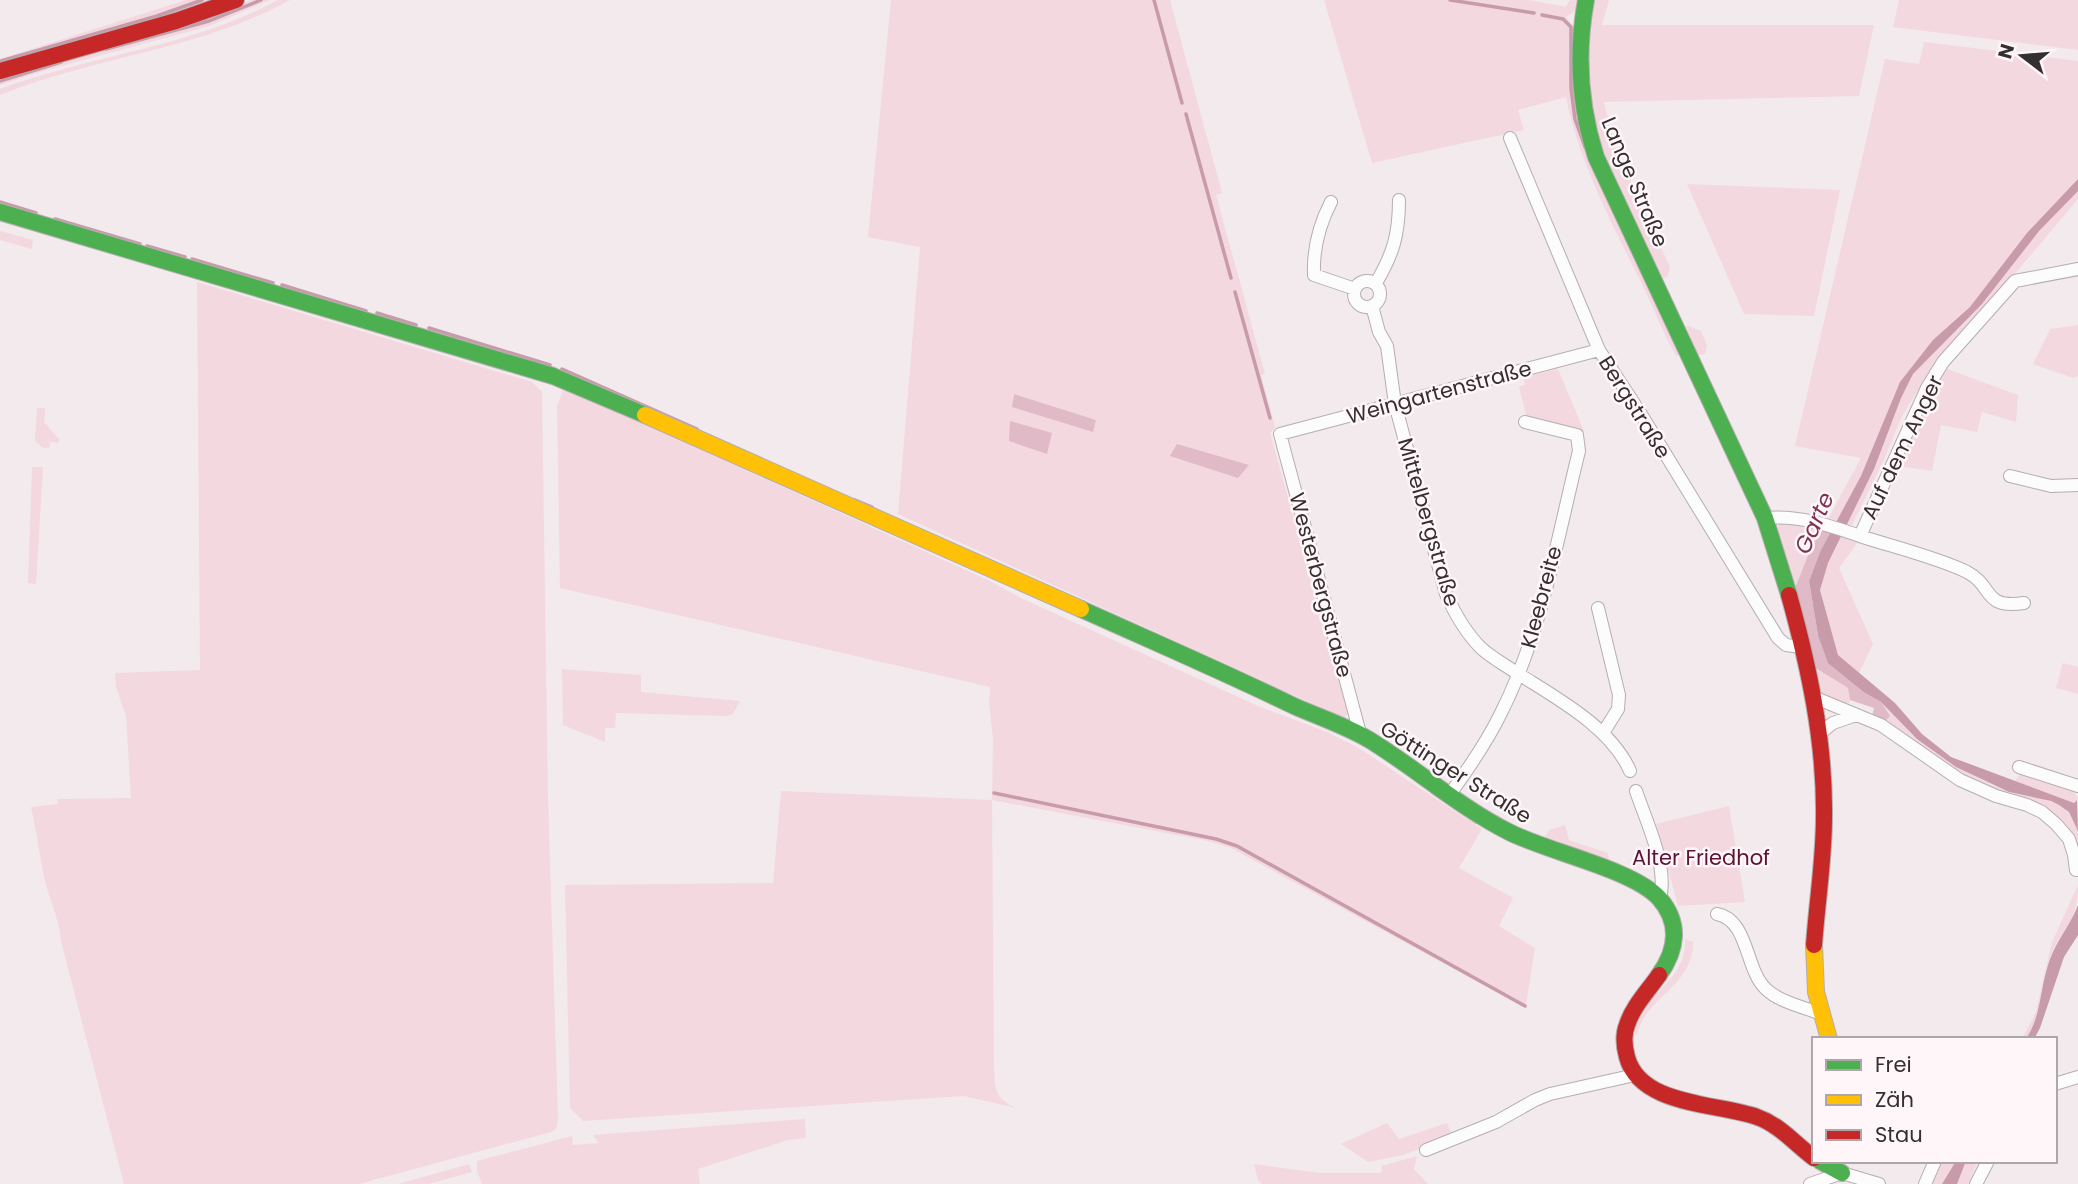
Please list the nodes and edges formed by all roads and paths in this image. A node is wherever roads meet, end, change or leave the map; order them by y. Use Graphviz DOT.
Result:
graph roads {
  1 [pos="236,0"];
  2 [pos="1586,0"];
  3 [pos="0,71"];
  4 [pos="1510,138"];
  5 [pos="1399,200"];
  6 [pos="1331,202"];
  7 [pos="0,212"];
  8 [pos="2078,269"];
  9 [pos="1376,284"];
  10 [pos="1354,289"];
  11 [pos="1372,306"];
  12 [pos="1599,350"];
  13 [pos="1395,404"];
  14 [pos="1525,422"];
  15 [pos="1280,434"];
  16 [pos="2010,477"];
  17 [pos="2078,485"];
  18 [pos="1765,518"];
  19 [pos="1860,536"];
  20 [pos="2024,603"];
  21 [pos="1598,608"];
  22 [pos="1801,647"];
  23 [pos="1518,673"];
  24 [pos="1811,696"];
  25 [pos="1856,715"];
  26 [pos="1603,733"];
  27 [pos="1819,734"];
  28 [pos="1361,737"];
  29 [pos="2019,767"];
  30 [pos="1630,771"];
  31 [pos="2078,786"];
  32 [pos="1636,792"];
  33 [pos="1450,794"];
  34 [pos="2076,870"];
  35 [pos="1660,899"];
  36 [pos="1717,914"];
  37 [pos="1821,1014"];
  38 [pos="1828,1037"];
  39 [pos="1635,1074"];
  40 [pos="2078,1077"];
  41 [pos="2057,1083"];
  42 [pos="1426,1150"];
  43 [pos="1812,1156"];
  44 [pos="1824,1163"];
  45 [pos="1935,1163"];
  46 [pos="1987,1163"];
  47 [pos="1843,1173"];
  48 [pos="1810,1184"];
  49 [pos="1879,1184"];
  50 [pos="1925,1184"];
  51 [pos="1976,1184"];
  1 -- 3 [label="street"];
  2 -- 18 [label="street, Lange Straße"];
  4 -- 12 [label="street, Bergstraße"];
  5 -- 9 [label="street"];
  6 -- 10 [label="street"];
  7 -- 28 [label="street, Göttinger Straße"];
  8 -- 19 [label="street, Auf dem Anger"];
  9 -- 10 [label="street"];
  9 -- 11 [label="street"];
  10 -- 11 [label="street"];
  11 -- 13 [label="street, Mittelbergstraße"];
  12 -- 13 [label="street, Weingartenstraße"];
  12 -- 22 [label="street, Bergstraße"];
  13 -- 15 [label="street, Weingartenstraße"];
  13 -- 23 [label="street, Mittelbergstraße"];
  14 -- 23 [label="street, Kleebreite"];
  15 -- 28 [label="street, Westerbergstraße"];
  16 -- 17 [label="street"];
  18 -- 19 [label="street, Auf dem Anger"];
  18 -- 22 [label="street, Lange Straße"];
  19 -- 20 [label="street, Auf dem Anger"];
  21 -- 26 [label="street"];
  22 -- 24 [label="street, Lange Straße"];
  23 -- 26 [label="street, Mittelbergstraße"];
  23 -- 33 [label="street, Kleebreite"];
  24 -- 25 [label="street"];
  24 -- 27 [label="street, Lange Straße"];
  25 -- 27 [label="street"];
  25 -- 34 [label="street"];
  26 -- 30 [label="street, Mittelbergstraße"];
  27 -- 37 [label="street, Lange Straße"];
  28 -- 33 [label="street, Göttinger Straße"];
  29 -- 31 [label="street"];
  32 -- 35 [label="street"];
  33 -- 35 [label="street, Göttinger Straße"];
  35 -- 39 [label="street"];
  36 -- 37 [label="street"];
  37 -- 38 [label="street, Lange Straße"];
  39 -- 42 [label="street"];
  39 -- 43 [label="street"];
  40 -- 41 [label="street"];
  44 -- 47 [label="street"];
  45 -- 50 [label="street"];
  46 -- 51 [label="street"];
  47 -- 48 [label="street"];
  47 -- 49 [label="street"];
}
